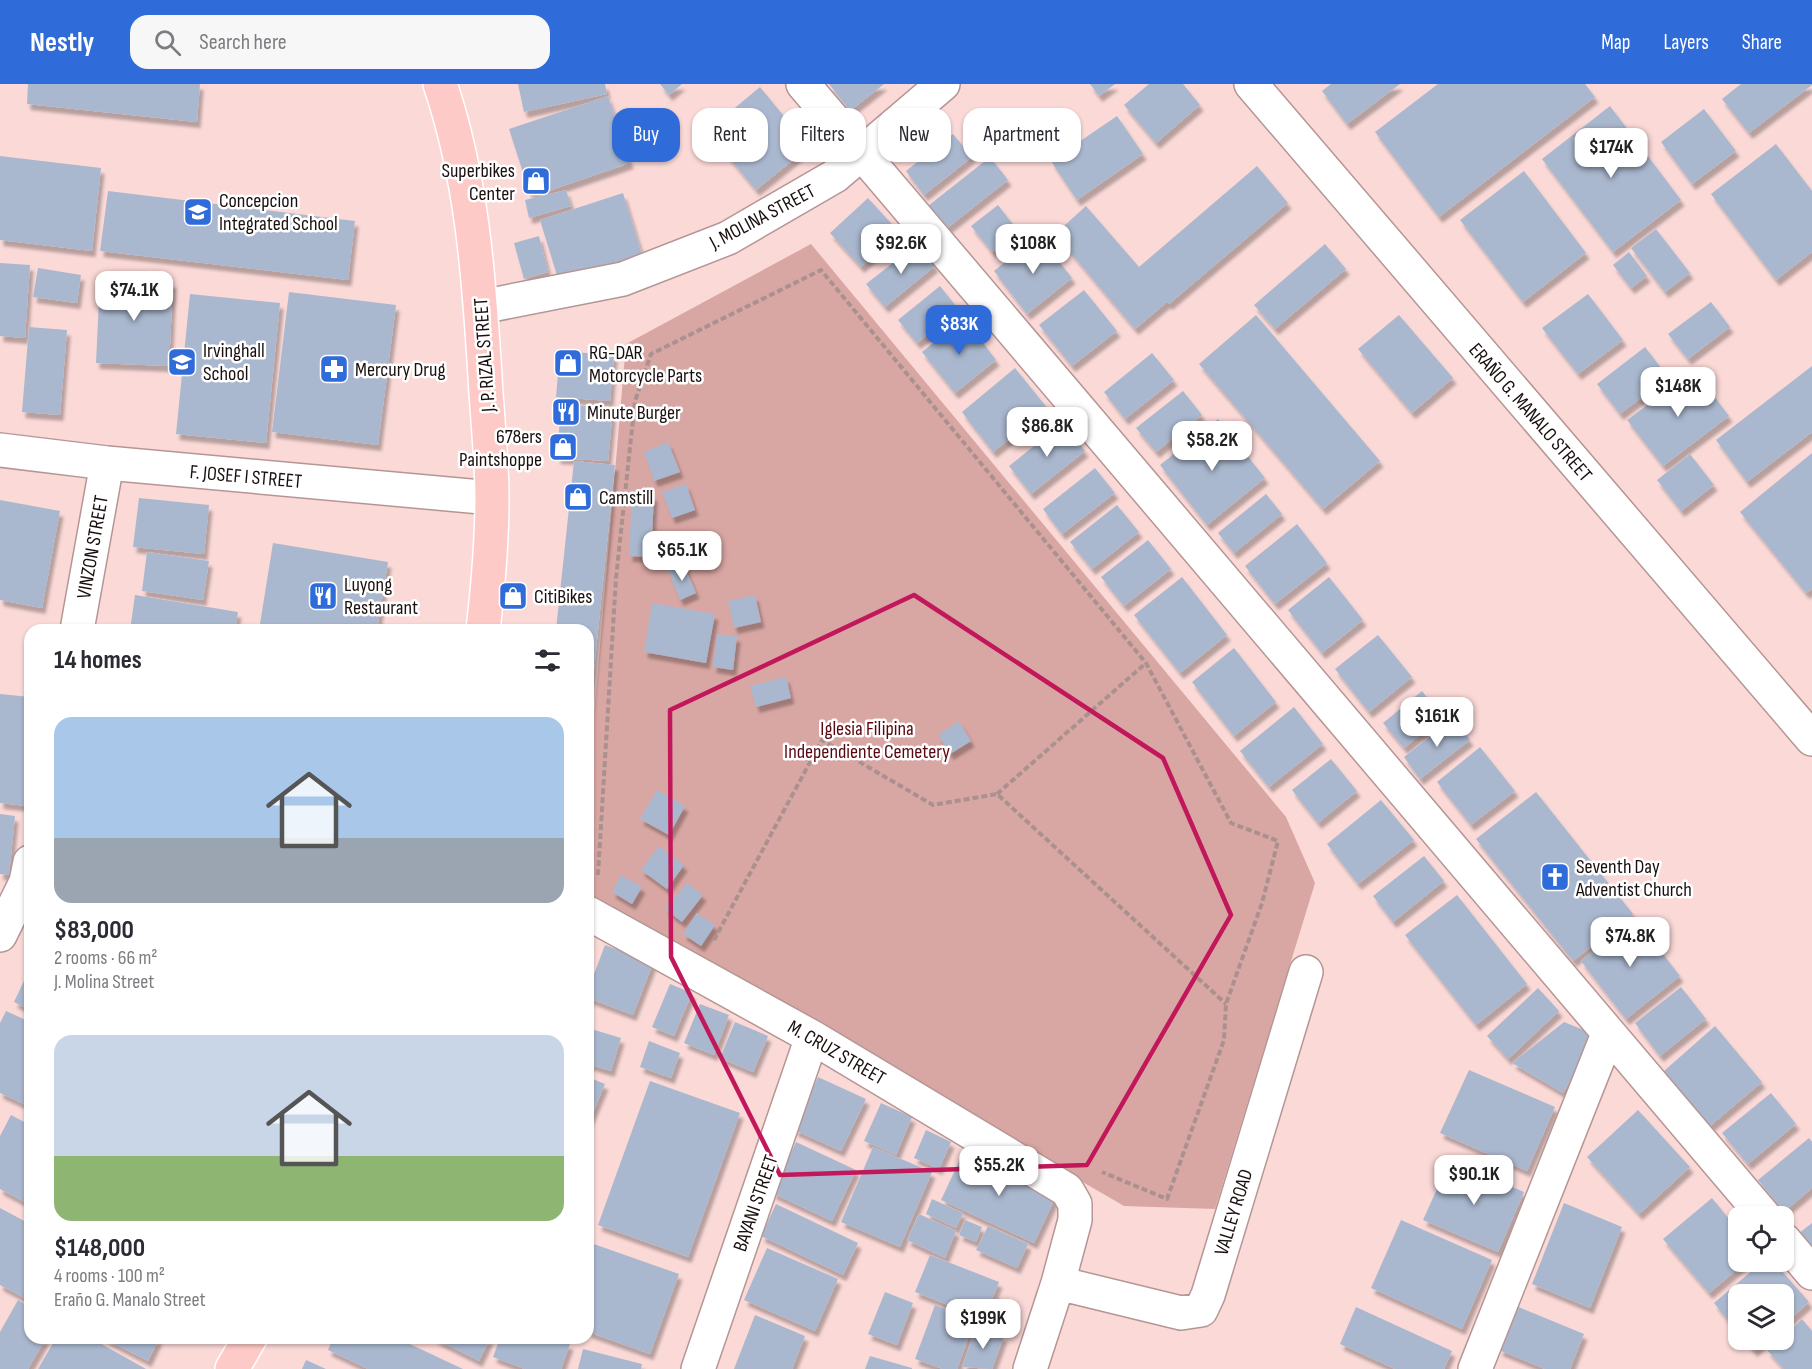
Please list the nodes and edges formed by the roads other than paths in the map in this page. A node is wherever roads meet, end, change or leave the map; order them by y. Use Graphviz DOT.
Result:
graph roads {
  1 [pos="440,84"];
  2 [pos="803,84"];
  3 [pos="943,84"];
  4 [pos="1251,84"];
  5 [pos="824,108"];
  6 [pos="866,151"];
  7 [pos="866,158"];
  8 [pos="853,162"];
  9 [pos="481,307"];
  10 [pos="0,450"];
  11 [pos="107,463"];
  12 [pos="492,498"];
  13 [pos="78,624"];
  14 [pos="483,624"];
  15 [pos="1812,739"];
  16 [pos="24,886"];
  17 [pos="594,916"];
  18 [pos="0,935"];
  19 [pos="1306,972"];
  20 [pos="1608,1034"];
  21 [pos="812,1037"];
  22 [pos="1755,1206"];
  23 [pos="1794,1252"];
  24 [pos="1812,1273"];
  25 [pos="1058,1283"];
  26 [pos="247,1344"];
  27 [pos="232,1369"];
  28 [pos="698,1369"];
  29 [pos="1030,1369"];
  30 [pos="1475,1369"];
  1 -- 9 [label="main road, J. P. RIZAL STREET"];
  2 -- 5 [label="street"];
  3 -- 6 [label="street, J. MOLINA STREET"];
  4 -- 15 [label="street, ERAÑO G. MANALO STREET"];
  7 -- 20 [label="street"];
  8 -- 9 [label="street, J. MOLINA STREET"];
  9 -- 12 [label="main road, J. P. RIZAL STREET"];
  10 -- 11 [label="street, F. JOSEF I STREET"];
  11 -- 12 [label="street, F. JOSEF I STREET"];
  11 -- 13 [label="street, VINZON STREET"];
  12 -- 14 [label="main road, J. P. RIZAL STREET"];
  16 -- 18 [label="street"];
  17 -- 21 [label="street, M. CRUZ STREET"];
  19 -- 25 [label="street, VALLEY ROAD"];
  20 -- 22 [label="street"];
  20 -- 30 [label="street"];
  21 -- 25 [label="street, M. CRUZ STREET"];
  21 -- 28 [label="street, BAYANI STREET"];
  23 -- 24 [label="street"];
  25 -- 29 [label="street"];
  26 -- 27 [label="main road"];
}
